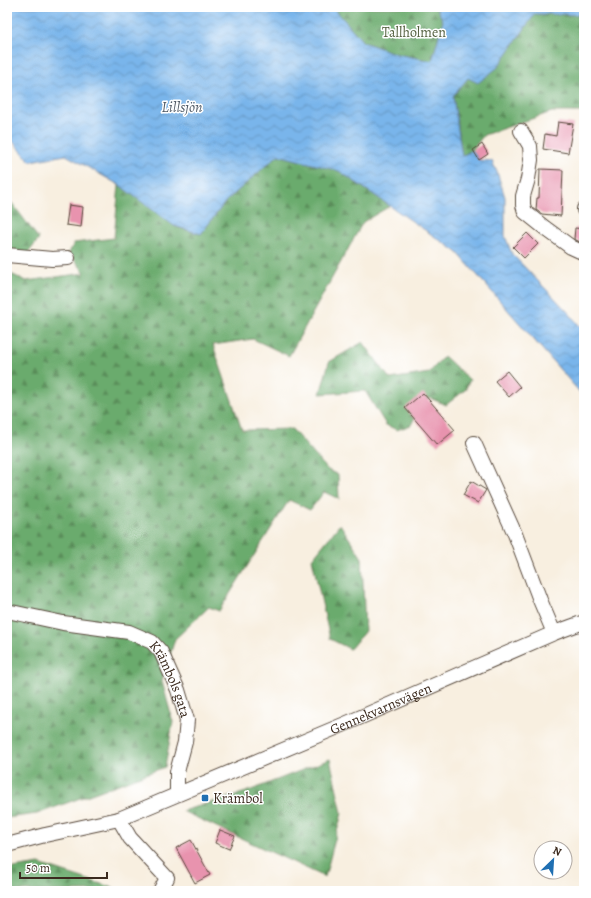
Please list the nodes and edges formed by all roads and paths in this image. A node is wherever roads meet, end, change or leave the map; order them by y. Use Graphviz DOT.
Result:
graph roads {
  1 [pos="521,131"];
  2 [pos="584,253"];
  3 [pos="7,255"];
  4 [pos="68,258"];
  5 [pos="474,443"];
  6 [pos="7,611"];
  7 [pos="584,622"];
  8 [pos="554,633"];
  9 [pos="178,794"];
  10 [pos="119,818"];
  11 [pos="7,844"];
  12 [pos="160,891"];
  1 -- 2 [label="street"];
  3 -- 4 [label="street"];
  5 -- 8 [label="street"];
  6 -- 9 [label="street, Krämbols gata"];
  7 -- 8 [label="street, Gennekvarnsvägen"];
  8 -- 9 [label="street, Gennekvarnsvägen"];
  9 -- 10 [label="street, Gennekvarnsvägen"];
  10 -- 11 [label="street, Gennekvarnsvägen"];
  10 -- 12 [label="street"];
}
